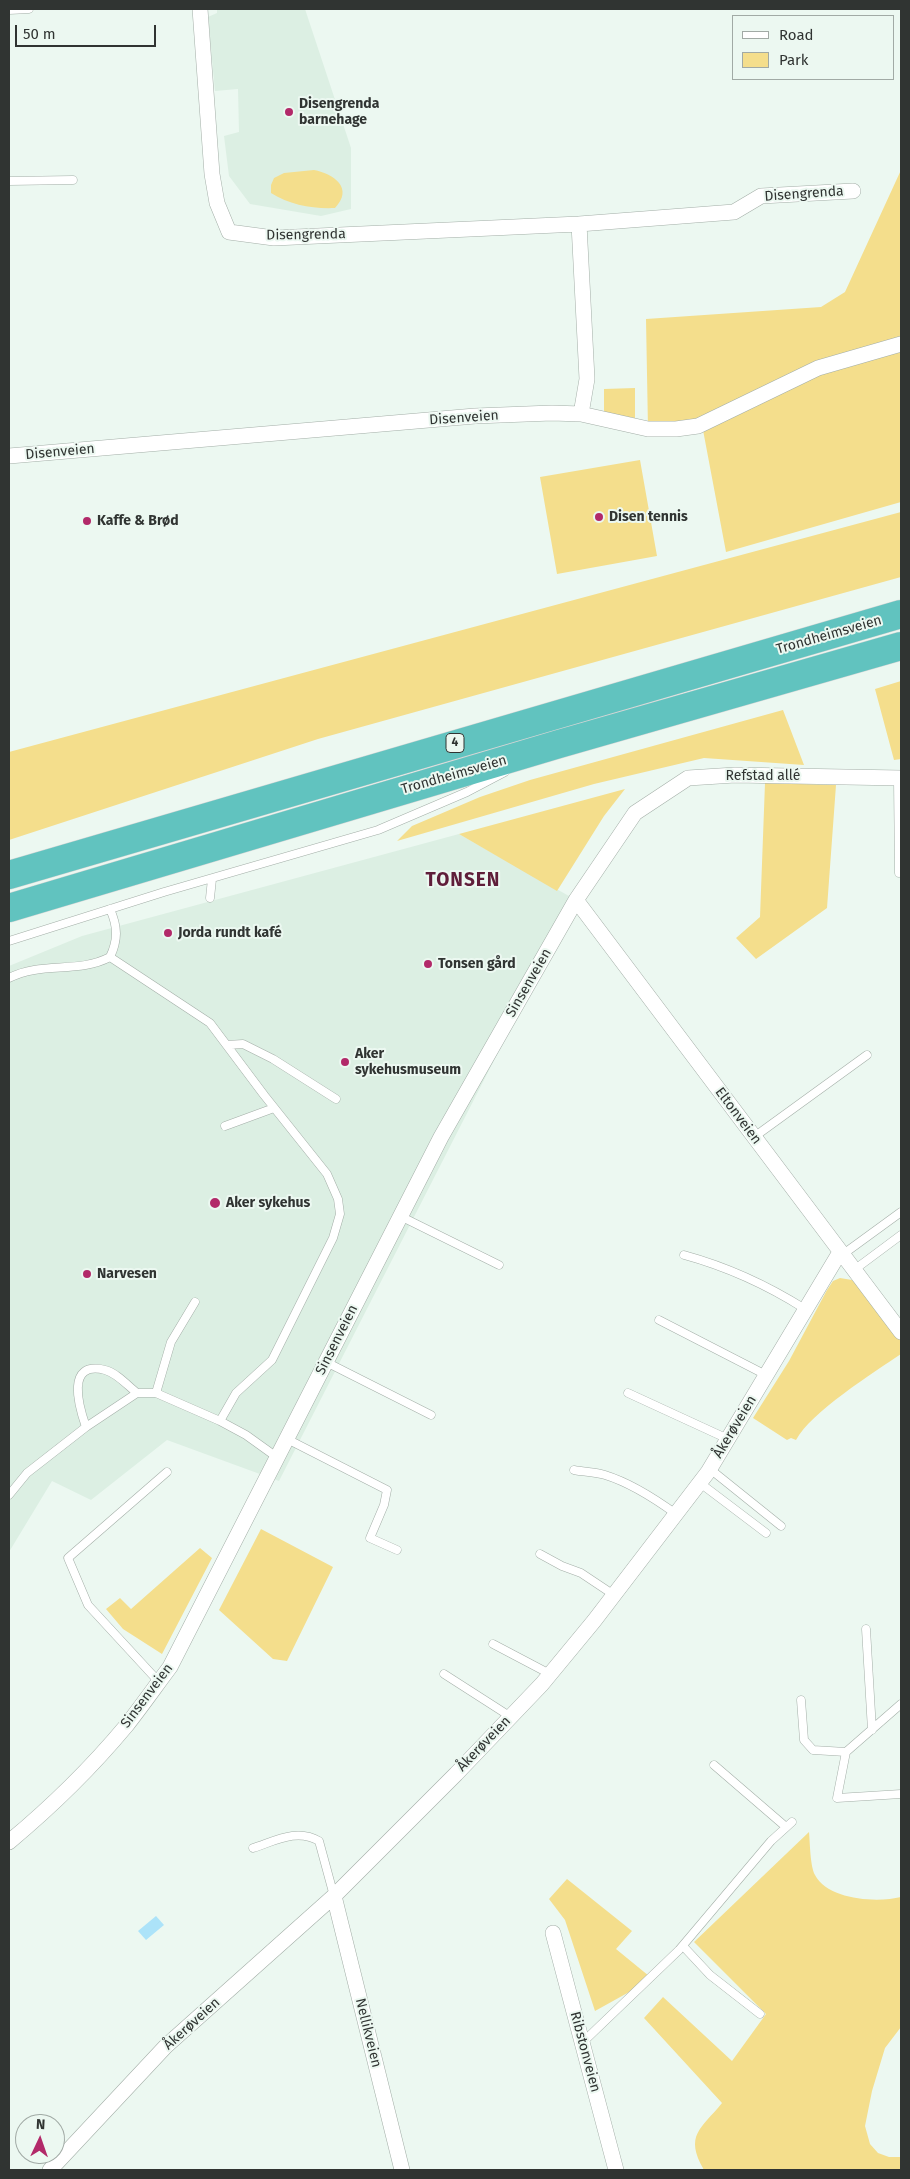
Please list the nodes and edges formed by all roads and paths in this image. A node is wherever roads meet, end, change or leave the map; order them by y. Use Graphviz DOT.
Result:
graph roads {
  1 [pos="29,9"];
  2 [pos="200,9"];
  3 [pos="9,10"];
  4 [pos="73,180"];
  5 [pos="9,181"];
  6 [pos="854,191"];
  7 [pos="579,224"];
  8 [pos="901,344"];
  9 [pos="581,414"];
  10 [pos="9,456"];
  11 [pos="901,614"];
  12 [pos="901,646"];
  13 [pos="559,744"];
  14 [pos="517,766"];
  15 [pos="509,770"];
  16 [pos="900,779"];
  17 [pos="635,813"];
  18 [pos="899,873"];
  19 [pos="9,875"];
  20 [pos="212,880"];
  21 [pos="210,898"];
  22 [pos="576,900"];
  23 [pos="9,908"];
  24 [pos="110,909"];
  25 [pos="9,941"];
  26 [pos="110,957"];
  27 [pos="9,978"];
  28 [pos="227,1045"];
  29 [pos="867,1055"];
  30 [pos="336,1099"];
  31 [pos="274,1108"];
  32 [pos="225,1126"];
  33 [pos="754,1137"];
  34 [pos="901,1212"];
  35 [pos="400,1216"];
  36 [pos="901,1235"];
  37 [pos="841,1253"];
  38 [pos="684,1255"];
  39 [pos="499,1265"];
  40 [pos="854,1270"];
  41 [pos="195,1302"];
  42 [pos="806,1309"];
  43 [pos="659,1320"];
  44 [pos="901,1332"];
  45 [pos="326,1362"];
  46 [pos="766,1375"];
  47 [pos="156,1393"];
  48 [pos="137,1394"];
  49 [pos="628,1394"];
  50 [pos="431,1414"];
  51 [pos="220,1421"];
  52 [pos="86,1427"];
  53 [pos="287,1439"];
  54 [pos="728,1439"];
  55 [pos="278,1458"];
  56 [pos="710,1469"];
  57 [pos="574,1470"];
  58 [pos="168,1472"];
  59 [pos="700,1483"];
  60 [pos="9,1494"];
  61 [pos="676,1514"];
  62 [pos="781,1526"];
  63 [pos="766,1533"];
  64 [pos="397,1550"];
  65 [pos="540,1554"];
  66 [pos="614,1595"];
  67 [pos="866,1629"];
  68 [pos="493,1644"];
  69 [pos="444,1674"];
  70 [pos="550,1674"];
  71 [pos="159,1682"];
  72 [pos="801,1700"];
  73 [pos="901,1704"];
  74 [pos="511,1717"];
  75 [pos="872,1730"];
  76 [pos="846,1752"];
  77 [pos="714,1765"];
  78 [pos="901,1794"];
  79 [pos="9,1842"];
  80 [pos="253,1848"];
  81 [pos="334,1896"];
  82 [pos="553,1933"];
  83 [pos="683,1946"];
  84 [pos="760,2014"];
  85 [pos="583,2042"];
  86 [pos="50,2170"];
  87 [pos="402,2170"];
  88 [pos="616,2170"];
  1 -- 3 [label="lane"];
  2 -- 7 [label="street, Disengrenda"];
  4 -- 5 [label="lane"];
  6 -- 7 [label="street, Disengrenda"];
  7 -- 9 [label="street"];
  8 -- 9 [label="street, Disenveien"];
  9 -- 10 [label="street, Disenveien"];
  11 -- 19 [label="highway, Trondheimsveien / 4"];
  12 -- 13 [label="highway, Trondheimsveien / 4"];
  13 -- 14 [label="lane"];
  13 -- 23 [label="highway, Trondheimsveien / 4"];
  15 -- 20 [label="lane"];
  16 -- 17 [label="street, Refstad allé"];
  16 -- 18 [label="lane"];
  17 -- 22 [label="street, Sinsenveien"];
  20 -- 21 [label="lane"];
  20 -- 24 [label="lane"];
  22 -- 33 [label="street, Eltonveien"];
  22 -- 35 [label="street, Sinsenveien"];
  24 -- 25 [label="lane"];
  24 -- 26 [label="lane"];
  26 -- 27 [label="lane"];
  26 -- 28 [label="lane"];
  28 -- 30 [label="lane"];
  28 -- 31 [label="lane"];
  29 -- 33 [label="lane"];
  31 -- 32 [label="lane"];
  31 -- 51 [label="lane"];
  33 -- 37 [label="street, Eltonveien"];
  34 -- 37 [label="lane"];
  35 -- 39 [label="lane"];
  35 -- 45 [label="street, Sinsenveien"];
  36 -- 40 [label="lane"];
  37 -- 40 [label="street, Eltonveien"];
  37 -- 42 [label="street, Åkerøveien"];
  38 -- 42 [label="lane"];
  40 -- 44 [label="street, Eltonveien"];
  41 -- 47 [label="lane"];
  42 -- 46 [label="street, Åkerøveien"];
  43 -- 46 [label="lane"];
  45 -- 50 [label="lane"];
  45 -- 53 [label="street, Sinsenveien"];
  46 -- 54 [label="street, Åkerøveien"];
  47 -- 48 [label="lane"];
  47 -- 51 [label="lane"];
  48 -- 52 [label="lane"];
  48 -- 52 [label="lane"];
  49 -- 54 [label="lane"];
  51 -- 55 [label="lane"];
  52 -- 60 [label="lane"];
  53 -- 55 [label="street, Sinsenveien"];
  53 -- 64 [label="lane"];
  54 -- 56 [label="street, Åkerøveien"];
  55 -- 71 [label="street, Sinsenveien"];
  56 -- 59 [label="street, Åkerøveien"];
  56 -- 62 [label="lane"];
  57 -- 61 [label="lane"];
  58 -- 71 [label="lane"];
  59 -- 61 [label="street, Åkerøveien"];
  59 -- 63 [label="lane"];
  61 -- 66 [label="street, Åkerøveien"];
  65 -- 66 [label="lane"];
  66 -- 70 [label="street, Åkerøveien"];
  67 -- 75 [label="lane"];
  68 -- 70 [label="lane"];
  69 -- 74 [label="lane"];
  70 -- 74 [label="street, Åkerøveien"];
  71 -- 79 [label="street, Sinsenveien"];
  72 -- 76 [label="lane"];
  73 -- 75 [label="lane"];
  74 -- 81 [label="street, Åkerøveien"];
  75 -- 76 [label="lane"];
  76 -- 78 [label="lane"];
  77 -- 83 [label="lane"];
  80 -- 81 [label="lane"];
  81 -- 86 [label="street, Åkerøveien"];
  81 -- 87 [label="street, Nellikveien"];
  82 -- 85 [label="street, Ribstonveien"];
  83 -- 84 [label="lane"];
  83 -- 85 [label="lane"];
  85 -- 88 [label="street, Ribstonveien"];
}
